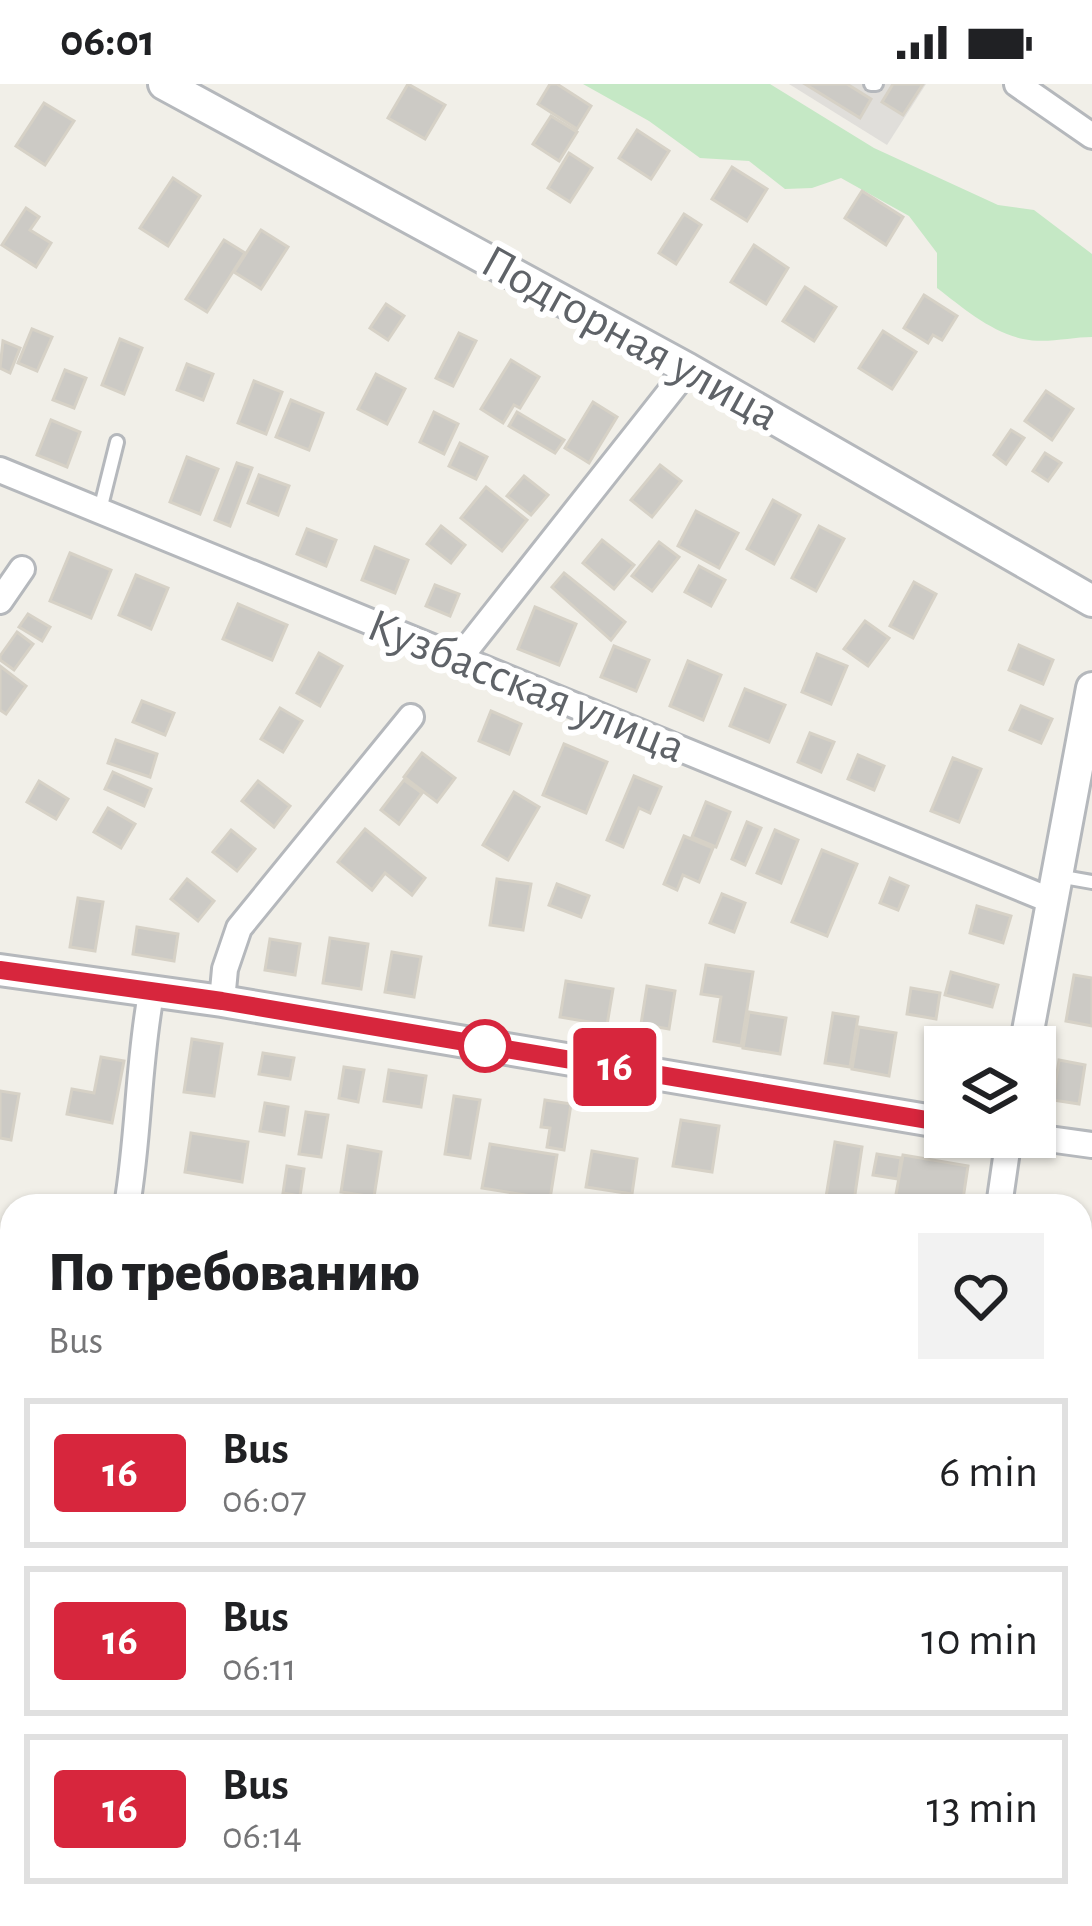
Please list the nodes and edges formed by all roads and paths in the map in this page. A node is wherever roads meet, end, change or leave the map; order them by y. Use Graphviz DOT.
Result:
graph roads {
  1 [pos="164,84"];
  2 [pos="1017,84"];
  3 [pos="1092,136"];
  4 [pos="688,369"];
  5 [pos="117,442"];
  6 [pos="0,470"];
  7 [pos="100,510"];
  8 [pos="22,569"];
  9 [pos="0,601"];
  10 [pos="1092,601"];
  11 [pos="458,660"];
  12 [pos="1092,688"];
  13 [pos="411,717"];
  14 [pos="1092,882"];
  15 [pos="1055,889"];
  16 [pos="0,970"];
  17 [pos="152,994"];
  18 [pos="222,1001"];
  19 [pos="1029,1026"];
  20 [pos="924,1119"];
  21 [pos="1056,1140"];
  22 [pos="1092,1145"];
  23 [pos="1006,1158"];
  24 [pos="129,1194"];
  25 [pos="1001,1194"];
  1 -- 4 [label="street, Подгорная улица"];
  2 -- 3 [label="street"];
  4 -- 10 [label="street, Подгорная улица"];
  4 -- 11 [label="street"];
  5 -- 7 [label="lane"];
  6 -- 7 [label="street, Кузбасская улица"];
  7 -- 11 [label="street, Кузбасская улица"];
  8 -- 9 [label="street"];
  11 -- 15 [label="street, Кузбасская улица"];
  12 -- 15 [label="street"];
  13 -- 18 [label="street"];
  14 -- 15 [label="lane"];
  15 -- 19 [label="street"];
  16 -- 17 [label="street"];
  17 -- 18 [label="street"];
  17 -- 24 [label="street"];
  18 -- 20 [label="street"];
  21 -- 22 [label="street"];
  23 -- 25 [label="street"];
}
